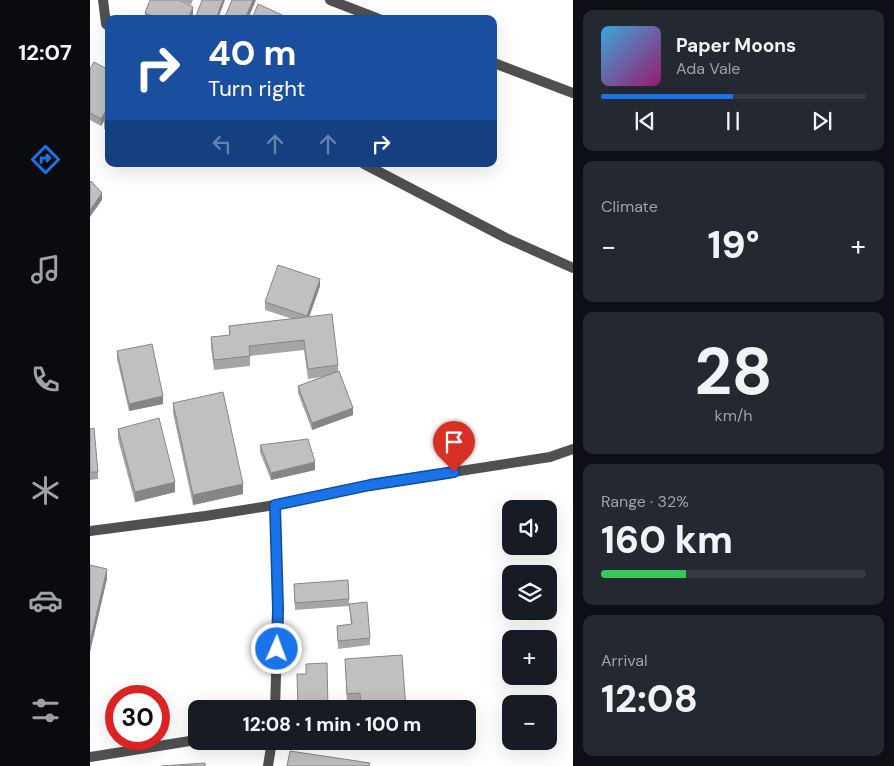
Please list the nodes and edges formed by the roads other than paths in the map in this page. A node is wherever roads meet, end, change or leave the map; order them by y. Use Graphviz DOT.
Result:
graph roads {
  1 [pos="102,0"];
  2 [pos="330,0"];
  3 [pos="369,15"];
  4 [pos="105,18"];
  5 [pos="497,64"];
  6 [pos="573,93"];
  7 [pos="370,167"];
  8 [pos="573,268"];
  9 [pos="573,449"];
  10 [pos="275,505"];
  11 [pos="90,531"];
  12 [pos="275,700"];
  13 [pos="188,741"];
  14 [pos="271,750"];
  15 [pos="90,757"];
  16 [pos="268,766"];
  1 -- 4 [label="street"];
  2 -- 3 [label="street"];
  5 -- 6 [label="street"];
  7 -- 8 [label="street"];
  9 -- 10 [label="street"];
  10 -- 11 [label="street"];
  10 -- 12 [label="street"];
  13 -- 15 [label="street"];
  14 -- 16 [label="street"];
}
